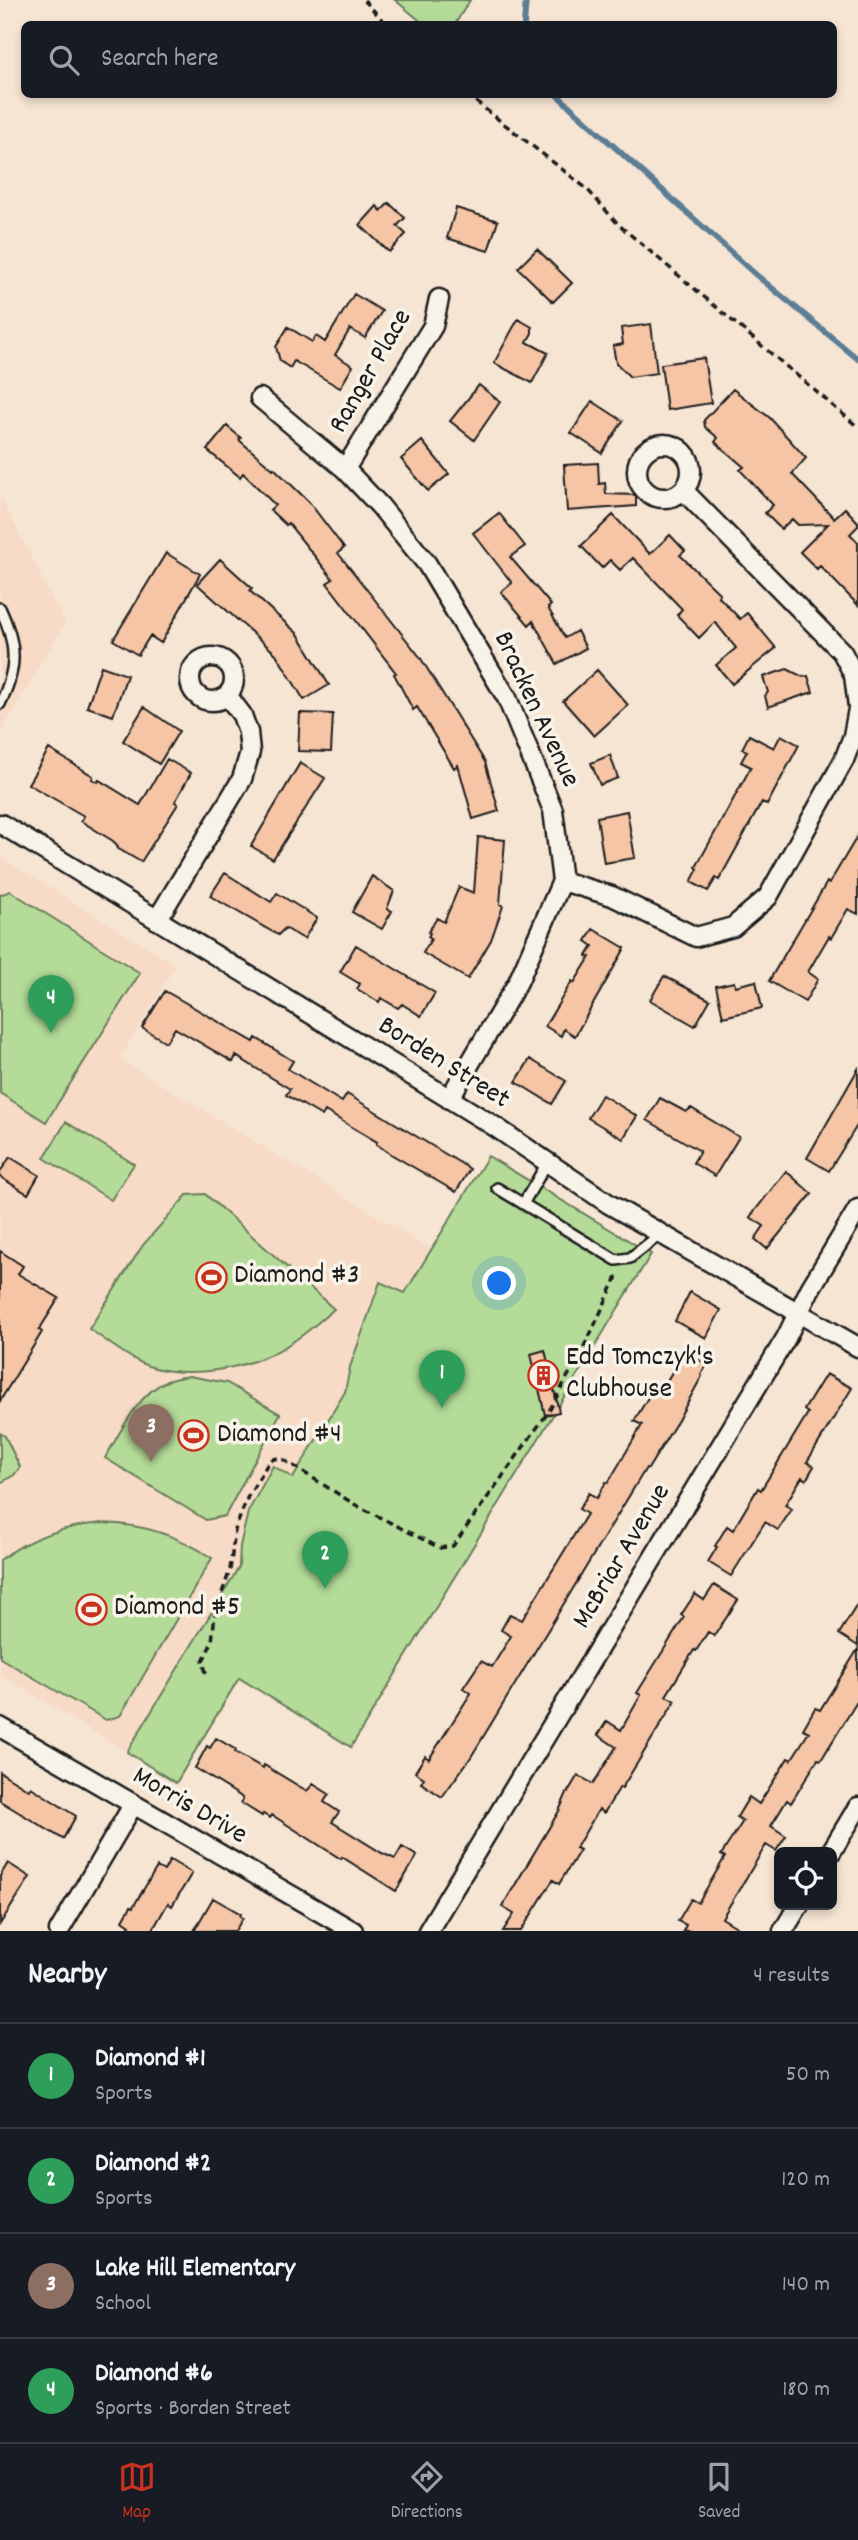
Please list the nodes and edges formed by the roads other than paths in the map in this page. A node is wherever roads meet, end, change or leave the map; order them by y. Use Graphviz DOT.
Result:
graph roads {
  1 [pos="439,299"];
  2 [pos="260,398"];
  3 [pos="345,469"];
  4 [pos="684,491"];
  5 [pos="0,608"];
  6 [pos="227,695"];
  7 [pos="0,705"];
  8 [pos="858,708"];
  9 [pos="1,824"];
  10 [pos="562,881"];
  11 [pos="157,920"];
  12 [pos="449,1098"];
  13 [pos="547,1163"];
  14 [pos="497,1188"];
  15 [pos="523,1204"];
  16 [pos="858,1209"];
  17 [pos="662,1233"];
  18 [pos="798,1311"];
  19 [pos="858,1347"];
  20 [pos="0,1727"];
  21 [pos="133,1805"];
  22 [pos="858,1807"];
  23 [pos="834,1847"];
  24 [pos="796,1910"];
  25 [pos="59,1931"];
  26 [pos="353,1931"];
  27 [pos="428,1931"];
  28 [pos="783,1931"];
  1 -- 3 [label="street, Ranger Place"];
  2 -- 3 [label="street, Bracken Avenue"];
  3 -- 10 [label="street, Bracken Avenue"];
  4 -- 8 [label="street"];
  5 -- 7 [label="lane"];
  6 -- 11 [label="street"];
  8 -- 10 [label="street"];
  9 -- 11 [label="street, Borden Street"];
  10 -- 12 [label="street"];
  11 -- 12 [label="street, Borden Street"];
  12 -- 13 [label="street, Borden Street"];
  13 -- 15 [label="lane"];
  13 -- 17 [label="street, Borden Street"];
  14 -- 15 [label="lane"];
  15 -- 17 [label="lane"];
  16 -- 18 [label="street, McBriar Avenue"];
  17 -- 18 [label="street, Borden Street"];
  18 -- 19 [label="street, Borden Street"];
  18 -- 27 [label="street, McBriar Avenue"];
  20 -- 21 [label="street, Morris Drive"];
  21 -- 25 [label="street"];
  21 -- 26 [label="street, Morris Drive"];
  22 -- 23 [label="street"];
  24 -- 28 [label="street"];
}
